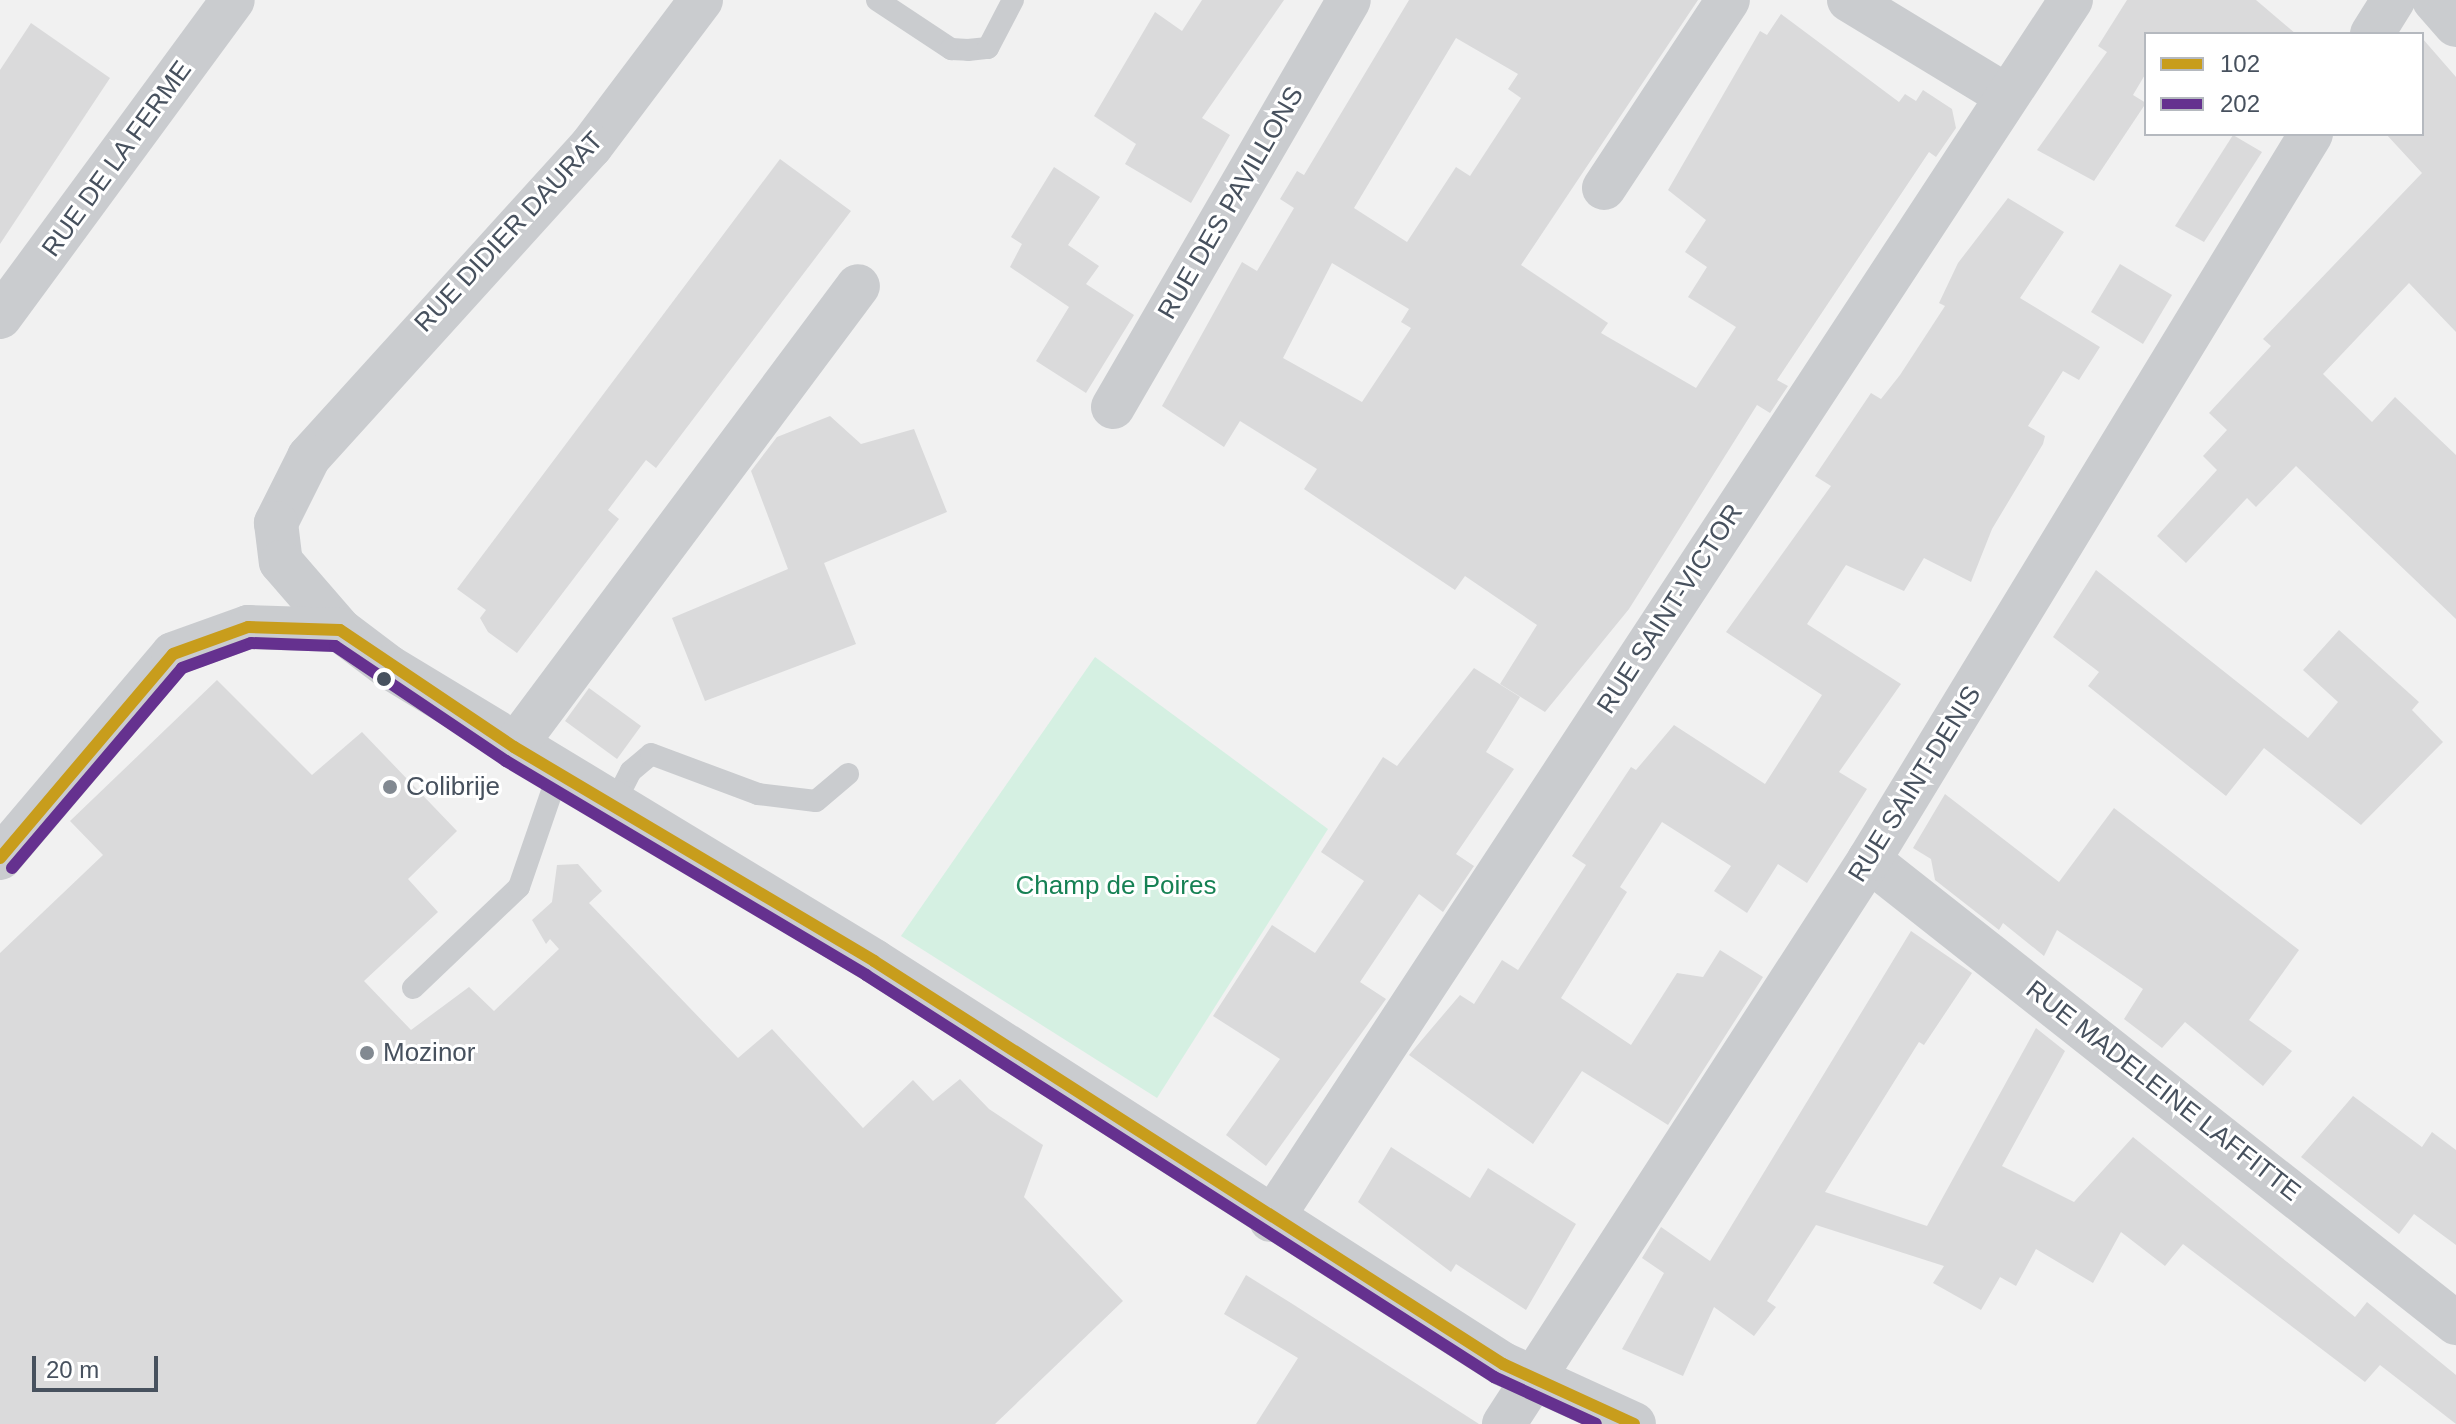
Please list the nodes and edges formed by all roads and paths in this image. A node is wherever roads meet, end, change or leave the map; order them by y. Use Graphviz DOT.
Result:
graph roads {
  1 [pos="233,0"];
  2 [pos="701,0"];
  3 [pos="877,0"];
  4 [pos="1013,0"];
  5 [pos="1349,0"];
  6 [pos="1728,0"];
  7 [pos="1849,0"];
  8 [pos="2071,0"];
  9 [pos="2393,0"];
  10 [pos="2434,0"];
  11 [pos="2456,25"];
  12 [pos="2373,32"];
  13 [pos="2005,95"];
  14 [pos="2310,136"];
  15 [pos="1604,188"];
  16 [pos="858,286"];
  17 [pos="0,317"];
  18 [pos="1113,407"];
  19 [pos="340,630"];
  20 [pos="514,747"];
  21 [pos="558,774"];
  22 [pos="848,774"];
  23 [pos="613,806"];
  24 [pos="0,858"];
  25 [pos="1869,860"];
  26 [pos="413,988"];
  27 [pos="1271,1220"];
  28 [pos="2456,1323"];
  29 [pos="1530,1380"];
  30 [pos="1504,1424"];
  31 [pos="1634,1424"];
  1 -- 17 [label="street, RUE DE LA FERME"];
  2 -- 19 [label="street, RUE DIDIER DAURAT"];
  3 -- 4 [label="lane"];
  5 -- 18 [label="street, RUE DES PAVILLONS"];
  6 -- 15 [label="street"];
  7 -- 13 [label="street"];
  8 -- 13 [label="street, RUE SAINT-VICTOR"];
  9 -- 12 [label="street"];
  10 -- 11 [label="street"];
  13 -- 27 [label="street, RUE SAINT-VICTOR"];
  14 -- 25 [label="street, RUE SAINT-DENIS"];
  16 -- 20 [label="street"];
  19 -- 20 [label="street, RUE DIDIER DAURAT"];
  19 -- 24 [label="street"];
  20 -- 21 [label="street, RUE DIDIER DAURAT"];
  21 -- 23 [label="street, RUE DIDIER DAURAT"];
  21 -- 26 [label="lane"];
  22 -- 23 [label="lane"];
  23 -- 27 [label="street, RUE DIDIER DAURAT"];
  25 -- 28 [label="street, RUE MADELEINE LAFFITTE"];
  25 -- 29 [label="street, RUE SAINT-DENIS"];
  27 -- 29 [label="street, RUE DIDIER DAURAT"];
  29 -- 30 [label="street, RUE SAINT-DENIS"];
  29 -- 31 [label="street, RUE DIDIER DAURAT"];
}
